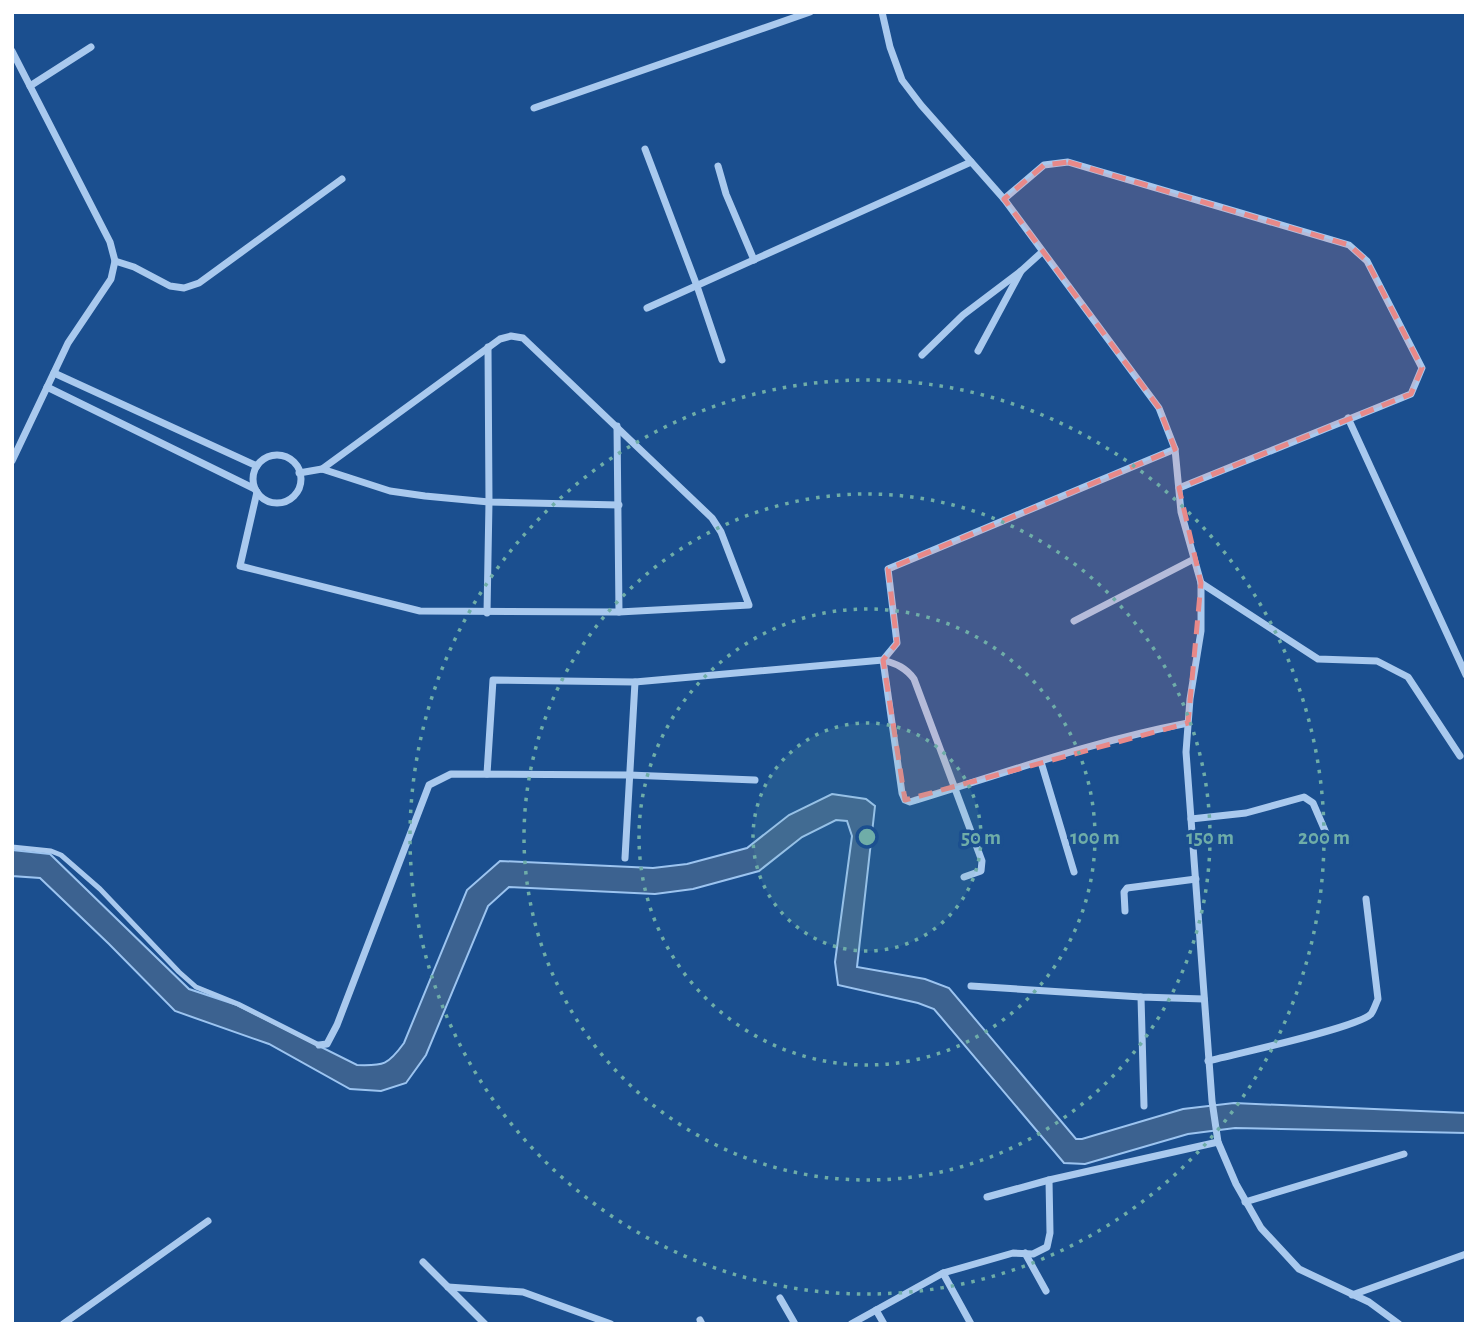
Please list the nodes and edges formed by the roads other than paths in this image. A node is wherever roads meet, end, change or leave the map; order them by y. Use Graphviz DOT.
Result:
graph roads {
  1 [pos="810,12"];
  2 [pos="882,12"];
  3 [pos="91,47"];
  4 [pos="13,54"];
  5 [pos="30,86"];
  6 [pos="534,108"];
  7 [pos="645,149"];
  8 [pos="971,162"];
  9 [pos="719,166"];
  10 [pos="342,179"];
  11 [pos="1004,199"];
  12 [pos="1042,253"];
  13 [pos="754,260"];
  14 [pos="115,261"];
  15 [pos="1021,271"];
  16 [pos="697,286"];
  17 [pos="647,308"];
  18 [pos="488,347"];
  19 [pos="978,351"];
  20 [pos="922,355"];
  21 [pos="722,360"];
  22 [pos="54,373"];
  23 [pos="47,387"];
  24 [pos="1348,418"];
  25 [pos="617,426"];
  26 [pos="1175,449"];
  27 [pos="12,461"];
  28 [pos="257,466"];
  29 [pos="321,469"];
  30 [pos="299,473"];
  31 [pos="1180,488"];
  32 [pos="256,491"];
  33 [pos="489,502"];
  34 [pos="619,505"];
  35 [pos="1194,559"];
  36 [pos="1201,583"];
  37 [pos="619,612"];
  38 [pos="487,613"];
  39 [pos="1074,621"];
  40 [pos="883,660"];
  41 [pos="1466,675"];
  42 [pos="635,682"];
  43 [pos="1188,723"];
  44 [pos="1460,756"];
  45 [pos="1041,762"];
  46 [pos="487,775"];
  47 [pos="629,775"];
  48 [pos="755,780"];
  49 [pos="956,788"];
  50 [pos="1191,819"];
  51 [pos="1326,833"];
  52 [pos="12,847"];
  53 [pos="625,858"];
  54 [pos="1074,872"];
  55 [pos="964,877"];
  56 [pos="1195,879"];
  57 [pos="1366,899"];
  58 [pos="1125,911"];
  59 [pos="971,986"];
  60 [pos="1141,997"];
  61 [pos="1204,999"];
  62 [pos="319,1045"];
  63 [pos="1208,1060"];
  64 [pos="1144,1107"];
  65 [pos="1218,1142"];
  66 [pos="1404,1154"];
  67 [pos="1049,1180"];
  68 [pos="987,1197"];
  69 [pos="1245,1202"];
  70 [pos="208,1221"];
  71 [pos="1025,1253"];
  72 [pos="1466,1254"];
  73 [pos="423,1262"];
  74 [pos="943,1273"];
  75 [pos="448,1287"];
  76 [pos="1046,1292"];
  77 [pos="1352,1295"];
  78 [pos="780,1298"];
  79 [pos="876,1310"];
  80 [pos="63,1324"];
  81 [pos="485,1324"];
  82 [pos="611,1324"];
  83 [pos="795,1324"];
  84 [pos="851,1324"];
  85 [pos="884,1324"];
  86 [pos="971,1324"];
  87 [pos="1399,1324"];
  1 -- 6 [label="street"];
  2 -- 8 [label="street"];
  3 -- 5 [label="street"];
  4 -- 5 [label="street"];
  5 -- 14 [label="street"];
  7 -- 16 [label="street"];
  8 -- 11 [label="street"];
  8 -- 13 [label="street"];
  9 -- 13 [label="street"];
  10 -- 14 [label="street"];
  11 -- 12 [label="street"];
  11 -- 24 [label="street"];
  12 -- 15 [label="street"];
  12 -- 26 [label="street"];
  13 -- 16 [label="street"];
  14 -- 22 [label="street"];
  15 -- 19 [label="street"];
  15 -- 20 [label="street"];
  16 -- 17 [label="street"];
  16 -- 21 [label="street"];
  18 -- 25 [label="street"];
  18 -- 29 [label="street"];
  18 -- 33 [label="street"];
  22 -- 23 [label="street"];
  22 -- 28 [label="street"];
  23 -- 27 [label="street"];
  23 -- 32 [label="street"];
  24 -- 31 [label="street"];
  24 -- 41 [label="street"];
  25 -- 34 [label="street"];
  25 -- 37 [label="street"];
  26 -- 31 [label="street"];
  26 -- 40 [label="street"];
  28 -- 30 [label="street"];
  28 -- 32 [label="street"];
  29 -- 30 [label="street"];
  29 -- 33 [label="street"];
  30 -- 32 [label="street"];
  31 -- 35 [label="street"];
  32 -- 38 [label="street"];
  33 -- 34 [label="street"];
  33 -- 38 [label="street"];
  34 -- 37 [label="street"];
  35 -- 36 [label="street"];
  35 -- 39 [label="street"];
  36 -- 43 [label="street"];
  36 -- 44 [label="street"];
  37 -- 38 [label="street"];
  40 -- 42 [label="street"];
  40 -- 49 [label="street"];
  40 -- 49 [label="street"];
  42 -- 46 [label="street"];
  42 -- 47 [label="street"];
  43 -- 45 [label="street"];
  43 -- 50 [label="street"];
  45 -- 49 [label="street"];
  45 -- 54 [label="street"];
  46 -- 47 [label="street"];
  46 -- 62 [label="street"];
  47 -- 48 [label="street"];
  47 -- 53 [label="street"];
  49 -- 55 [label="street"];
  50 -- 51 [label="street"];
  50 -- 56 [label="street"];
  52 -- 62 [label="lane"];
  56 -- 58 [label="street"];
  56 -- 61 [label="street"];
  57 -- 63 [label="street"];
  59 -- 60 [label="street"];
  60 -- 61 [label="street"];
  60 -- 64 [label="street"];
  61 -- 63 [label="street"];
  63 -- 65 [label="street"];
  65 -- 67 [label="street"];
  65 -- 69 [label="street"];
  66 -- 69 [label="street"];
  67 -- 68 [label="street"];
  67 -- 71 [label="street"];
  69 -- 77 [label="street"];
  70 -- 80 [label="street"];
  71 -- 74 [label="street"];
  71 -- 76 [label="street"];
  72 -- 77 [label="street"];
  73 -- 75 [label="street"];
  74 -- 79 [label="street"];
  74 -- 86 [label="street"];
  75 -- 81 [label="street"];
  75 -- 82 [label="street"];
  77 -- 87 [label="street"];
  78 -- 83 [label="street"];
  79 -- 84 [label="street"];
  79 -- 85 [label="street"];
}
